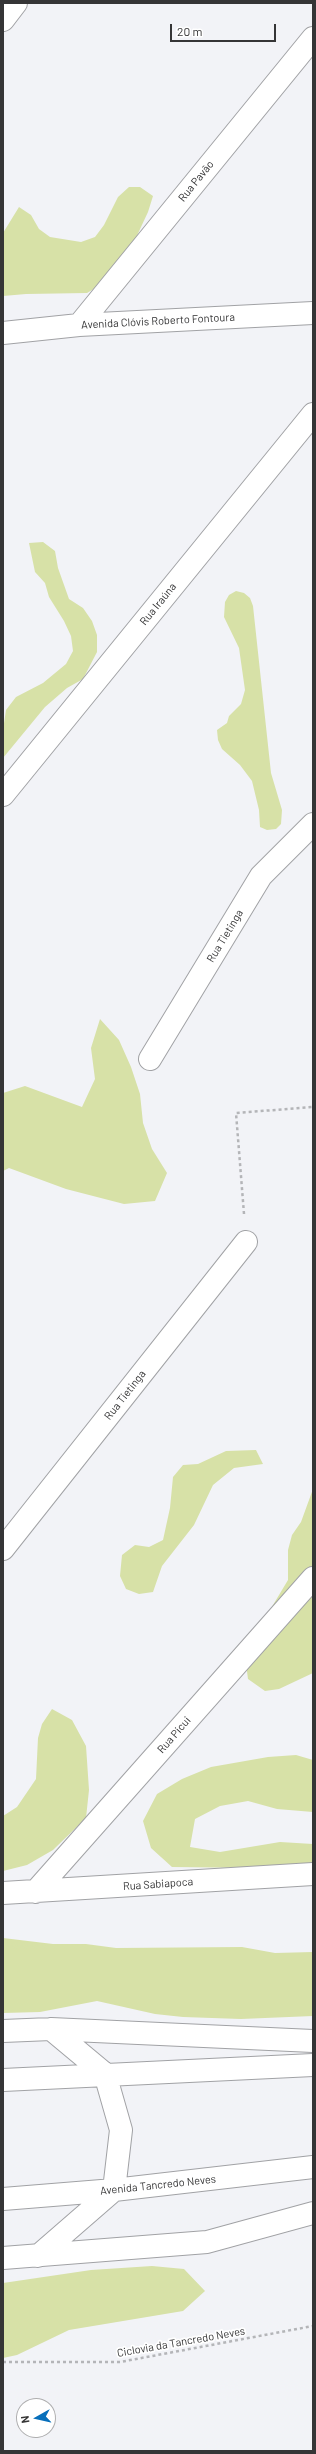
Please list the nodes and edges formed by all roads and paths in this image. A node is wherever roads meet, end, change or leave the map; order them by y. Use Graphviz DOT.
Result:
graph roads {
  1 [pos="16,3"];
  2 [pos="3,20"];
  3 [pos="313,38"];
  4 [pos="313,313"];
  5 [pos="79,325"];
  6 [pos="3,333"];
  7 [pos="313,414"];
  8 [pos="3,795"];
  9 [pos="313,824"];
  10 [pos="150,1059"];
  11 [pos="313,1107"];
  12 [pos="246,1242"];
  13 [pos="3,1549"];
  14 [pos="313,1578"];
  15 [pos="313,1874"];
  16 [pos="35,1892"];
  17 [pos="3,1893"];
  18 [pos="51,2029"];
  19 [pos="3,2031"];
  20 [pos="313,2041"];
  21 [pos="313,2065"];
  22 [pos="105,2074"];
  23 [pos="3,2080"];
  24 [pos="313,2167"];
  25 [pos="114,2190"];
  26 [pos="3,2199"];
  27 [pos="313,2213"];
  28 [pos="38,2256"];
  29 [pos="3,2258"];
  30 [pos="313,2326"];
  31 [pos="3,2362"];
  1 -- 2 [label="street"];
  3 -- 5 [label="street, Rua Pavão"];
  4 -- 5 [label="street, Avenida Clóvis Roberto Fontoura"];
  5 -- 6 [label="street, Avenida Clóvis Roberto Fontoura"];
  7 -- 8 [label="street, Rua Iraúna"];
  9 -- 10 [label="street, Rua Tietinga"];
  11 -- 12 [label="path"];
  12 -- 13 [label="street, Rua Tietinga"];
  14 -- 16 [label="street, Rua Picui"];
  15 -- 16 [label="street, Rua Sabiapoca"];
  16 -- 17 [label="street, Rua Sabiapoca"];
  18 -- 19 [label="street"];
  18 -- 20 [label="street"];
  18 -- 22 [label="street"];
  21 -- 22 [label="street"];
  22 -- 23 [label="street"];
  22 -- 25 [label="street"];
  24 -- 25 [label="street, Avenida Tancredo Neves"];
  25 -- 26 [label="street, Avenida Tancredo Neves"];
  25 -- 28 [label="street"];
  27 -- 28 [label="street"];
  28 -- 29 [label="street"];
  30 -- 31 [label="path, Ciclovia da Tancredo Neves"];
}
